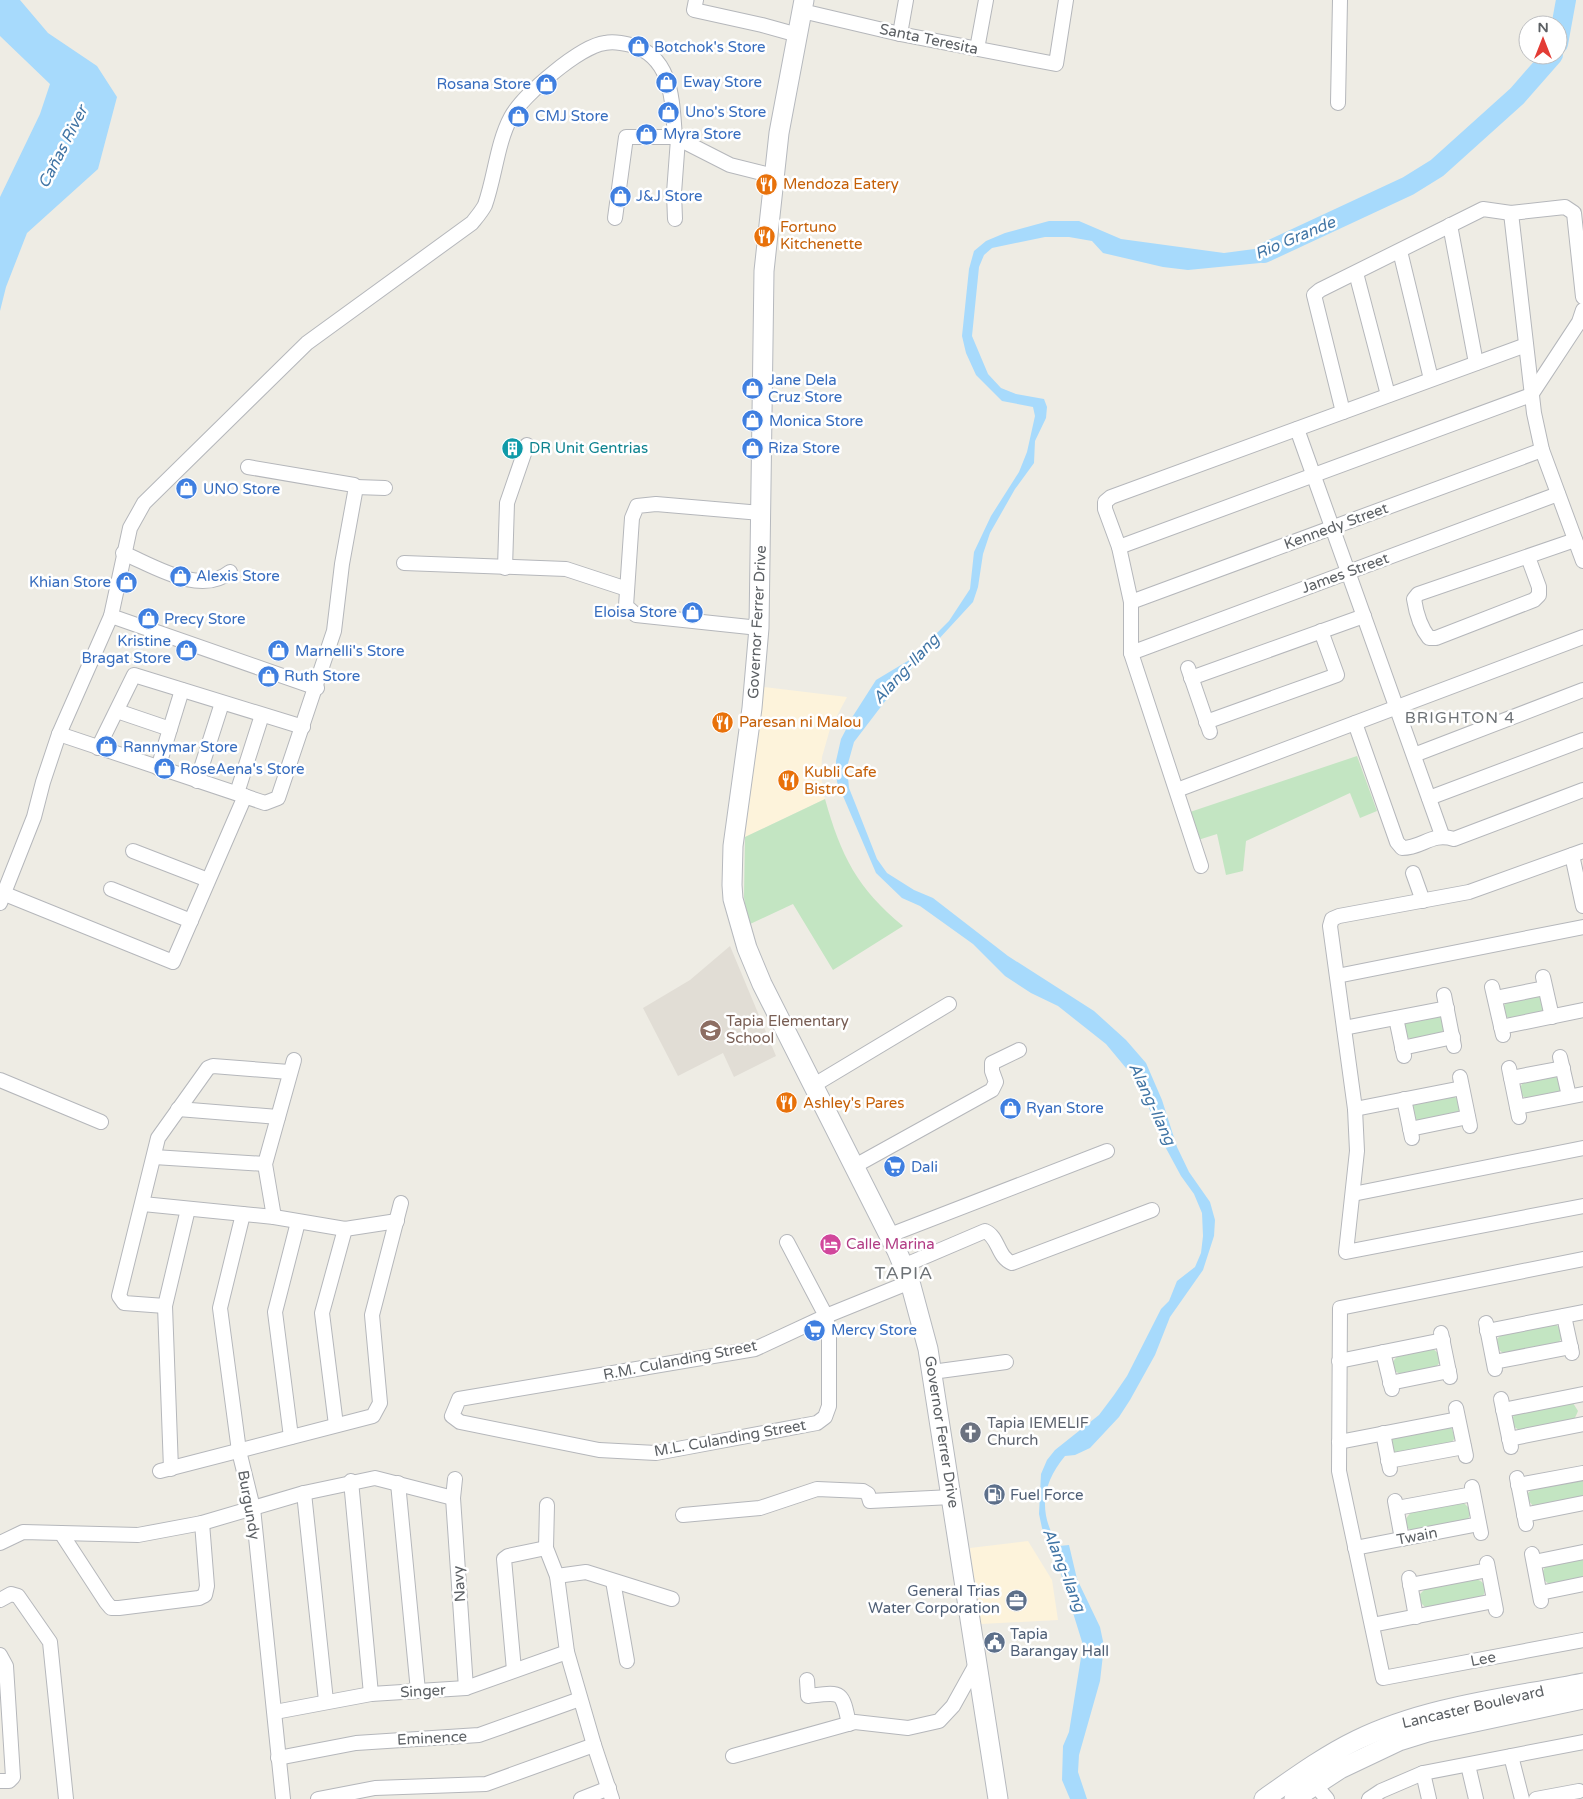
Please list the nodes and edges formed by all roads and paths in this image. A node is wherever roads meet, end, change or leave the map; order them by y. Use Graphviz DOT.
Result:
graph roads {
  1 [pos="696,0"];
  2 [pos="906,0"];
  3 [pos="986,0"];
  4 [pos="1066,0"];
  5 [pos="1340,0"];
  6 [pos="803,6"];
  7 [pos="900,34"];
  8 [pos="798,36"];
  9 [pos="978,49"];
  10 [pos="1338,103"];
  11 [pos="676,138"];
  12 [pos="774,176"];
  13 [pos="1511,213"];
  14 [pos="615,218"];
  15 [pos="675,218"];
  16 [pos="1450,225"];
  17 [pos="1400,251"];
  18 [pos="1356,273"];
  19 [pos="1583,297"];
  20 [pos="1583,310"];
  21 [pos="1526,345"];
  22 [pos="1476,363"];
  23 [pos="1431,380"];
  24 [pos="1388,395"];
  25 [pos="1531,395"];
  26 [pos="1343,412"];
  27 [pos="1297,429"];
  28 [pos="527,446"];
  29 [pos="1542,450"];
  30 [pos="248,467"];
  31 [pos="1314,476"];
  32 [pos="356,487"];
  33 [pos="385,488"];
  34 [pos="1558,494"];
  35 [pos="761,513"];
  36 [pos="1332,527"];
  37 [pos="1575,540"];
  38 [pos="1119,547"];
  39 [pos="123,553"];
  40 [pos="1528,557"];
  41 [pos="1583,562"];
  42 [pos="404,564"];
  43 [pos="505,568"];
  44 [pos="230,572"];
  45 [pos="1348,572"];
  46 [pos="627,589"];
  47 [pos="1131,602"];
  48 [pos="111,616"];
  49 [pos="1364,616"];
  50 [pos="759,628"];
  51 [pos="1321,631"];
  52 [pos="1583,637"];
  53 [pos="1131,653"];
  54 [pos="317,688"];
  55 [pos="182,690"];
  56 [pos="1583,690"];
  57 [pos="222,703"];
  58 [pos="1397,707"];
  59 [pos="116,711"];
  60 [pos="262,715"];
  61 [pos="1354,723"];
  62 [pos="303,727"];
  63 [pos="170,730"];
  64 [pos="59,734"];
  65 [pos="1583,740"];
  66 [pos="98,748"];
  67 [pos="1414,755"];
  68 [pos="158,768"];
  69 [pos="197,781"];
  70 [pos="1177,790"];
  71 [pos="1583,790"];
  72 [pos="241,795"];
  73 [pos="1429,798"];
  74 [pos="1442,836"];
  75 [pos="133,851"];
  76 [pos="1578,853"];
  77 [pos="1201,866"];
  78 [pos="1413,873"];
  79 [pos="208,880"];
  80 [pos="111,890"];
  81 [pos="2,899"];
  82 [pos="1422,901"];
  83 [pos="1583,906"];
  84 [pos="191,921"];
  85 [pos="1583,928"];
  86 [pos="1337,976"];
  87 [pos="949,1004"];
  88 [pos="1583,1010"];
  89 [pos="1552,1017"];
  90 [pos="1396,1018"];
  91 [pos="1344,1028"];
  92 [pos="1019,1050"];
  93 [pos="0,1080"];
  94 [pos="814,1085"];
  95 [pos="1583,1094"];
  96 [pos="1569,1096"];
  97 [pos="1404,1099"];
  98 [pos="178,1109"];
  99 [pos="1355,1109"];
  100 [pos="278,1117"];
  101 [pos="101,1122"];
  102 [pos="1583,1148"];
  103 [pos="1107,1151"];
  104 [pos="154,1157"];
  105 [pos="265,1164"];
  106 [pos="853,1167"];
  107 [pos="1352,1194"];
  108 [pos="401,1203"];
  109 [pos="143,1204"];
  110 [pos="1583,1206"];
  111 [pos="188,1209"];
  112 [pos="1152,1210"];
  113 [pos="243,1214"];
  114 [pos="274,1217"];
  115 [pos="396,1221"];
  116 [pos="298,1222"];
  117 [pos="345,1229"];
  118 [pos="890,1235"];
  119 [pos="787,1242"];
  120 [pos="1583,1259"];
  121 [pos="906,1274"];
  122 [pos="165,1306"];
  123 [pos="1583,1312"];
  124 [pos="826,1316"];
  125 [pos="1564,1316"];
  126 [pos="1383,1352"];
  127 [pos="1339,1360"];
  128 [pos="1006,1362"];
  129 [pos="932,1372"];
  130 [pos="1582,1398"];
  131 [pos="452,1416"];
  132 [pos="1583,1424"];
  133 [pos="336,1425"];
  134 [pos="1383,1433"];
  135 [pos="291,1437"];
  136 [pos="1339,1442"];
  137 [pos="239,1451"];
  138 [pos="1583,1473"];
  139 [pos="455,1479"];
  140 [pos="351,1481"];
  141 [pos="398,1483"];
  142 [pos="304,1493"];
  143 [pos="952,1497"];
  144 [pos="453,1498"];
  145 [pos="1583,1504"];
  146 [pos="547,1505"];
  147 [pos="253,1508"];
  148 [pos="683,1515"];
  149 [pos="202,1523"];
  150 [pos="61,1532"];
  151 [pos="1402,1538"];
  152 [pos="0,1543"];
  153 [pos="546,1548"];
  154 [pos="1355,1548"];
  155 [pos="1583,1552"];
  156 [pos="557,1576"];
  157 [pos="613,1580"];
  158 [pos="1583,1584"];
  159 [pos="672,1599"];
  160 [pos="0,1600"];
  161 [pos="1416,1616"];
  162 [pos="1372,1625"];
  163 [pos="1583,1640"];
  164 [pos="568,1652"];
  165 [pos="0,1655"];
  166 [pos="628,1661"];
  167 [pos="978,1661"];
  168 [pos="514,1670"];
  169 [pos="807,1680"];
  170 [pos="1583,1683"];
  171 [pos="466,1688"];
  172 [pos="418,1691"];
  173 [pos="372,1694"];
  174 [pos="580,1699"];
  175 [pos="1583,1699"];
  176 [pos="326,1701"];
  177 [pos="274,1712"];
  178 [pos="849,1724"];
  179 [pos="1583,1742"];
  180 [pos="594,1745"];
  181 [pos="733,1756"];
  182 [pos="1511,1756"];
  183 [pos="278,1758"];
  184 [pos="1468,1764"];
  185 [pos="1424,1773"];
  186 [pos="0,1781"];
  187 [pos="1321,1792"];
  188 [pos="611,1794"];
  189 [pos="1571,1794"];
  190 [pos="1382,1795"];
  191 [pos="66,1799"];
  192 [pos="283,1799"];
  193 [pos="318,1799"];
  194 [pos="581,1799"];
  195 [pos="998,1799"];
  196 [pos="1264,1799"];
  197 [pos="1294,1799"];
  198 [pos="1368,1799"];
  199 [pos="1429,1799"];
  200 [pos="1476,1799"];
  201 [pos="1522,1799"];
  202 [pos="1536,1799"];
  1 -- 8 [label="street"];
  2 -- 7 [label="street"];
  3 -- 9 [label="street"];
  4 -- 9 [label="street, Santa Teresita"];
  5 -- 10 [label="street"];
  6 -- 7 [label="street, Santa Teresita"];
  6 -- 8 [label="main road, Governor Ferrer Drive"];
  7 -- 9 [label="street, Santa Teresita"];
  8 -- 12 [label="main road, Governor Ferrer Drive"];
  11 -- 12 [label="street"];
  11 -- 14 [label="street"];
  11 -- 15 [label="street"];
  11 -- 39 [label="street"];
  12 -- 35 [label="main road, Governor Ferrer Drive"];
  13 -- 16 [label="street"];
  13 -- 19 [label="street"];
  13 -- 21 [label="street"];
  16 -- 17 [label="street"];
  16 -- 22 [label="street"];
  17 -- 18 [label="street"];
  17 -- 23 [label="street"];
  18 -- 24 [label="street"];
  18 -- 26 [label="street"];
  20 -- 25 [label="street"];
  21 -- 22 [label="street"];
  21 -- 25 [label="street"];
  22 -- 23 [label="street"];
  23 -- 24 [label="street"];
  24 -- 26 [label="street"];
  25 -- 29 [label="street"];
  25 -- 31 [label="street"];
  26 -- 27 [label="street"];
  27 -- 31 [label="street"];
  27 -- 38 [label="street"];
  28 -- 43 [label="street"];
  29 -- 34 [label="street"];
  29 -- 36 [label="street, Kennedy Street"];
  30 -- 32 [label="street"];
  31 -- 36 [label="street"];
  31 -- 38 [label="street"];
  32 -- 33 [label="street"];
  32 -- 54 [label="street"];
  34 -- 37 [label="street"];
  34 -- 45 [label="street, James Street"];
  35 -- 46 [label="street"];
  35 -- 50 [label="main road, Governor Ferrer Drive"];
  36 -- 45 [label="street"];
  36 -- 47 [label="street, Kennedy Street"];
  37 -- 40 [label="street"];
  37 -- 41 [label="street"];
  38 -- 47 [label="street"];
  39 -- 44 [label="street"];
  39 -- 48 [label="street"];
  40 -- 40 [label="street"];
  42 -- 43 [label="street"];
  43 -- 46 [label="street"];
  45 -- 49 [label="street"];
  45 -- 53 [label="street, James Street"];
  46 -- 50 [label="street"];
  47 -- 53 [label="street"];
  48 -- 54 [label="street"];
  48 -- 64 [label="street"];
  49 -- 51 [label="street"];
  49 -- 58 [label="street"];
  50 -- 94 [label="main road, Governor Ferrer Drive"];
  51 -- 51 [label="street"];
  52 -- 58 [label="street"];
  53 -- 70 [label="street"];
  54 -- 62 [label="street"];
  55 -- 57 [label="street"];
  55 -- 59 [label="street"];
  55 -- 63 [label="street"];
  56 -- 67 [label="street"];
  57 -- 60 [label="street"];
  57 -- 69 [label="street"];
  58 -- 61 [label="street"];
  58 -- 67 [label="street"];
  59 -- 63 [label="street"];
  59 -- 66 [label="street"];
  60 -- 62 [label="street"];
  60 -- 72 [label="street"];
  61 -- 70 [label="street"];
  61 -- 74 [label="street"];
  62 -- 72 [label="street"];
  63 -- 68 [label="street"];
  64 -- 66 [label="street"];
  64 -- 81 [label="street"];
  65 -- 73 [label="street"];
  66 -- 68 [label="street"];
  67 -- 73 [label="street"];
  68 -- 69 [label="street"];
  69 -- 72 [label="street"];
  70 -- 77 [label="street"];
  71 -- 74 [label="street"];
  72 -- 79 [label="street"];
  73 -- 74 [label="street"];
  75 -- 79 [label="street"];
  76 -- 82 [label="street"];
  76 -- 83 [label="street"];
  78 -- 82 [label="street"];
  79 -- 84 [label="street"];
  80 -- 84 [label="street"];
  81 -- 84 [label="street"];
  82 -- 86 [label="street"];
  85 -- 86 [label="street"];
  86 -- 91 [label="street"];
  87 -- 94 [label="street"];
  88 -- 89 [label="street"];
  89 -- 89 [label="street"];
  90 -- 90 [label="street"];
  90 -- 91 [label="street"];
  91 -- 99 [label="street"];
  92 -- 106 [label="street"];
  93 -- 101 [label="street"];
  94 -- 106 [label="main road, Governor Ferrer Drive"];
  95 -- 96 [label="street"];
  96 -- 96 [label="street"];
  97 -- 97 [label="street"];
  97 -- 99 [label="street"];
  98 -- 100 [label="street"];
  98 -- 100 [label="street"];
  98 -- 104 [label="street"];
  99 -- 107 [label="street"];
  100 -- 105 [label="street"];
  102 -- 107 [label="street"];
  103 -- 118 [label="street"];
  104 -- 105 [label="street"];
  104 -- 109 [label="street"];
  105 -- 114 [label="street"];
  106 -- 118 [label="main road, Governor Ferrer Drive"];
  107 -- 110 [label="street"];
  108 -- 115 [label="street"];
  109 -- 111 [label="street"];
  109 -- 122 [label="street"];
  111 -- 113 [label="street"];
  111 -- 122 [label="street"];
  112 -- 121 [label="street, R.M. Culanding Street"];
  113 -- 114 [label="street"];
  113 -- 137 [label="street, Burgundy"];
  114 -- 116 [label="street"];
  115 -- 117 [label="street"];
  115 -- 133 [label="street"];
  116 -- 117 [label="street"];
  116 -- 135 [label="street"];
  117 -- 133 [label="street"];
  118 -- 121 [label="main road, Governor Ferrer Drive"];
  119 -- 124 [label="street, M.L. Culanding Street"];
  120 -- 127 [label="street"];
  121 -- 124 [label="street, R.M. Culanding Street"];
  121 -- 129 [label="main road, Governor Ferrer Drive"];
  122 -- 137 [label="street"];
  123 -- 125 [label="street"];
  124 -- 131 [label="street, R.M. Culanding Street"];
  124 -- 131 [label="street, M.L. Culanding Street"];
  125 -- 125 [label="street"];
  126 -- 126 [label="street"];
  126 -- 127 [label="street"];
  127 -- 136 [label="street"];
  128 -- 129 [label="street"];
  129 -- 143 [label="main road, Governor Ferrer Drive"];
  130 -- 132 [label="street"];
  133 -- 135 [label="street"];
  134 -- 134 [label="street"];
  134 -- 136 [label="street"];
  135 -- 137 [label="street"];
  136 -- 154 [label="street"];
  137 -- 147 [label="street, Burgundy"];
  138 -- 145 [label="street"];
  139 -- 144 [label="street, Navy"];
  140 -- 141 [label="street"];
  140 -- 142 [label="street"];
  140 -- 173 [label="street"];
  141 -- 144 [label="street"];
  141 -- 172 [label="street"];
  142 -- 147 [label="street"];
  142 -- 176 [label="street"];
  143 -- 148 [label="street"];
  143 -- 167 [label="main road, Governor Ferrer Drive"];
  144 -- 171 [label="street, Navy"];
  146 -- 153 [label="street"];
  147 -- 149 [label="street"];
  147 -- 177 [label="street, Burgundy"];
  149 -- 150 [label="street"];
  149 -- 150 [label="street"];
  150 -- 152 [label="street"];
  151 -- 151 [label="street, Twain"];
  151 -- 154 [label="street, Twain"];
  153 -- 156 [label="street"];
  153 -- 168 [label="street"];
  154 -- 162 [label="street"];
  155 -- 158 [label="street"];
  156 -- 157 [label="street"];
  156 -- 164 [label="street"];
  157 -- 159 [label="street"];
  157 -- 166 [label="street"];
  160 -- 191 [label="street"];
  161 -- 161 [label="street"];
  161 -- 162 [label="street"];
  162 -- 163 [label="street, Lee"];
  164 -- 168 [label="street, Singer"];
  164 -- 174 [label="street"];
  165 -- 186 [label="street"];
  167 -- 178 [label="street"];
  167 -- 195 [label="main road, Governor Ferrer Drive"];
  168 -- 171 [label="street, Singer"];
  169 -- 178 [label="street"];
  170 -- 196 [label="main road, Lancaster Boulevard"];
  171 -- 172 [label="street, Singer"];
  172 -- 173 [label="street, Singer"];
  173 -- 176 [label="street, Singer"];
  174 -- 180 [label="street"];
  174 -- 183 [label="street, Eminence"];
  175 -- 187 [label="main road, Lancaster Boulevard"];
  176 -- 177 [label="street, Singer"];
  177 -- 183 [label="street, Burgundy"];
  178 -- 181 [label="street"];
  179 -- 182 [label="street"];
  180 -- 188 [label="street"];
  180 -- 193 [label="street"];
  182 -- 184 [label="street"];
  182 -- 201 [label="street"];
  183 -- 192 [label="street, Burgundy"];
  184 -- 185 [label="street"];
  184 -- 200 [label="street"];
  185 -- 190 [label="street"];
  185 -- 199 [label="street"];
  187 -- 197 [label="main road, Lancaster Boulevard"];
  188 -- 194 [label="street"];
  189 -- 202 [label="street"];
  190 -- 198 [label="street"];
}
